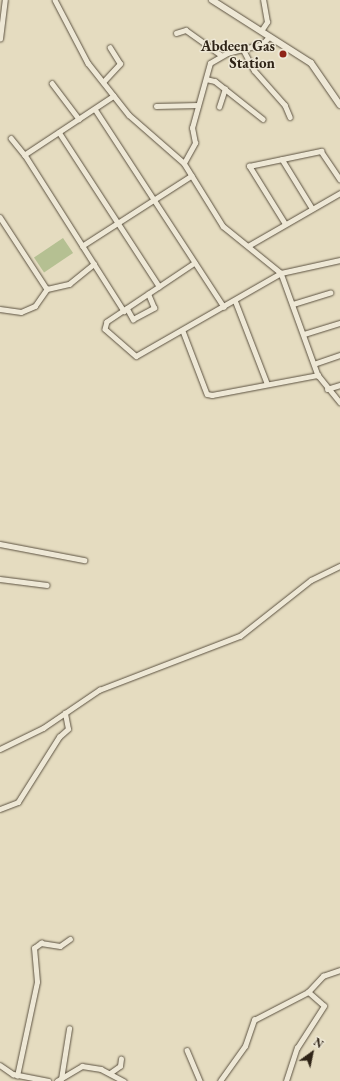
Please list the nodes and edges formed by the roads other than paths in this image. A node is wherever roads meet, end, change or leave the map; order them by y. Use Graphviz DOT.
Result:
graph roads {
  1 [pos="5,0"];
  2 [pos="55,0"];
  3 [pos="212,0"];
  4 [pos="264,0"];
  5 [pos="261,31"];
  6 [pos="176,33"];
  7 [pos="269,37"];
  8 [pos="0,39"];
  9 [pos="110,48"];
  10 [pos="243,49"];
  11 [pos="221,56"];
  12 [pos="206,79"];
  13 [pos="52,82"];
  14 [pos="103,82"];
  15 [pos="225,89"];
  16 [pos="114,96"];
  17 [pos="198,105"];
  18 [pos="340,105"];
  19 [pos="156,106"];
  20 [pos="219,107"];
  21 [pos="95,109"];
  22 [pos="290,116"];
  23 [pos="79,119"];
  24 [pos="263,119"];
  25 [pos="59,132"];
  26 [pos="11,138"];
  27 [pos="25,155"];
  28 [pos="282,159"];
  29 [pos="184,163"];
  30 [pos="191,176"];
  31 [pos="340,179"];
  32 [pos="340,193"];
  33 [pos="153,199"];
  34 [pos="312,208"];
  35 [pos="0,217"];
  36 [pos="118,224"];
  37 [pos="285,224"];
  38 [pos="82,246"];
  39 [pos="248,246"];
  40 [pos="340,260"];
  41 [pos="195,263"];
  42 [pos="94,264"];
  43 [pos="281,273"];
  44 [pos="159,286"];
  45 [pos="47,289"];
  46 [pos="330,292"];
  47 [pos="148,294"];
  48 [pos="235,300"];
  49 [pos="293,304"];
  50 [pos="224,307"];
  51 [pos="0,309"];
  52 [pos="125,309"];
  53 [pos="340,323"];
  54 [pos="183,331"];
  55 [pos="304,334"];
  56 [pos="340,355"];
  57 [pos="314,364"];
  58 [pos="318,375"];
  59 [pos="267,383"];
  60 [pos="340,385"];
  61 [pos="328,389"];
  62 [pos="340,402"];
  63 [pos="0,544"];
  64 [pos="84,560"];
  65 [pos="340,566"];
  66 [pos="0,579"];
  67 [pos="47,585"];
  68 [pos="65,713"];
  69 [pos="0,749"];
  70 [pos="0,809"];
  71 [pos="70,939"];
  72 [pos="340,970"];
  73 [pos="308,992"];
  74 [pos="69,1029"];
  75 [pos="187,1050"];
  76 [pos="121,1059"];
  77 [pos="0,1065"];
  78 [pos="110,1073"];
  79 [pos="17,1076"];
  80 [pos="59,1080"];
  81 [pos="48,1081"];
  82 [pos="124,1081"];
  83 [pos="200,1081"];
  84 [pos="220,1081"];
  85 [pos="286,1081"];
  1 -- 8 [label="street"];
  2 -- 14 [label="street"];
  3 -- 5 [label="main road"];
  4 -- 5 [label="street"];
  5 -- 7 [label="main road"];
  6 -- 11 [label="street"];
  7 -- 10 [label="street"];
  7 -- 18 [label="main road"];
  9 -- 14 [label="street"];
  10 -- 11 [label="street"];
  10 -- 22 [label="street"];
  11 -- 12 [label="street"];
  12 -- 15 [label="street"];
  12 -- 17 [label="street"];
  13 -- 23 [label="street"];
  14 -- 16 [label="street"];
  15 -- 20 [label="street"];
  15 -- 24 [label="street"];
  16 -- 21 [label="street"];
  16 -- 29 [label="street"];
  17 -- 19 [label="street"];
  17 -- 29 [label="street"];
  21 -- 23 [label="street"];
  21 -- 33 [label="street"];
  23 -- 25 [label="street"];
  25 -- 27 [label="street"];
  25 -- 36 [label="street"];
  26 -- 27 [label="street"];
  27 -- 38 [label="street"];
  28 -- 31 [label="street"];
  28 -- 34 [label="street"];
  28 -- 37 [label="street"];
  29 -- 30 [label="street"];
  30 -- 33 [label="street"];
  30 -- 39 [label="street"];
  32 -- 34 [label="street"];
  33 -- 36 [label="street"];
  33 -- 41 [label="street"];
  34 -- 37 [label="street"];
  35 -- 45 [label="street"];
  36 -- 38 [label="street"];
  36 -- 44 [label="street"];
  37 -- 39 [label="street"];
  38 -- 42 [label="street"];
  39 -- 43 [label="street"];
  40 -- 43 [label="street"];
  41 -- 44 [label="street"];
  41 -- 50 [label="street"];
  42 -- 45 [label="street"];
  42 -- 52 [label="street"];
  43 -- 48 [label="street"];
  43 -- 49 [label="street"];
  44 -- 47 [label="street"];
  45 -- 51 [label="street"];
  46 -- 49 [label="street"];
  47 -- 52 [label="street"];
  47 -- 52 [label="street"];
  48 -- 50 [label="street"];
  48 -- 59 [label="street"];
  49 -- 55 [label="street"];
  50 -- 54 [label="street"];
  52 -- 54 [label="street"];
  53 -- 55 [label="street"];
  54 -- 59 [label="street"];
  55 -- 57 [label="street"];
  56 -- 57 [label="street"];
  57 -- 58 [label="street"];
  58 -- 59 [label="street"];
  58 -- 61 [label="street"];
  60 -- 61 [label="street"];
  61 -- 62 [label="street"];
  63 -- 64 [label="street"];
  65 -- 68 [label="street"];
  66 -- 67 [label="street"];
  68 -- 69 [label="street"];
  68 -- 70 [label="street"];
  71 -- 79 [label="street"];
  72 -- 73 [label="street"];
  73 -- 84 [label="street"];
  73 -- 85 [label="street"];
  74 -- 80 [label="street"];
  75 -- 83 [label="street"];
  76 -- 78 [label="street"];
  77 -- 79 [label="street"];
  78 -- 80 [label="street"];
  78 -- 82 [label="street"];
  79 -- 81 [label="street"];
}
